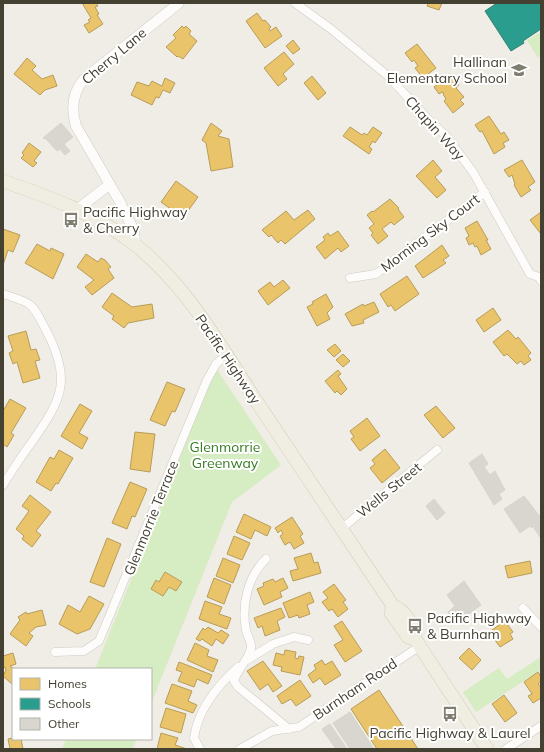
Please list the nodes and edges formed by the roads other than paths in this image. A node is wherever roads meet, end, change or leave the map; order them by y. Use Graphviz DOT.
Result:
graph roads {
  1 [pos="179,3"];
  2 [pos="295,3"];
  3 [pos="3,181"];
  4 [pos="110,184"];
  5 [pos="485,192"];
  6 [pos="78,209"];
  7 [pos="134,244"];
  8 [pos="350,278"];
  9 [pos="541,281"];
  10 [pos="3,294"];
  11 [pos="226,355"];
  12 [pos="437,450"];
  13 [pos="3,485"];
  14 [pos="341,528"];
  15 [pos="266,559"];
  16 [pos="523,608"];
  17 [pos="541,627"];
  18 [pos="308,640"];
  19 [pos="417,643"];
  20 [pos="55,652"];
  21 [pos="245,661"];
  22 [pos="541,726"];
  23 [pos="288,729"];
  24 [pos="200,749"];
  25 [pos="240,749"];
  26 [pos="487,749"];
  27 [pos="506,749"];
  1 -- 4 [label="street, Cherry Lane"];
  2 -- 5 [label="street, Chapin Way"];
  3 -- 6 [label="main road, Pacific Highway"];
  4 -- 6 [label="street"];
  4 -- 7 [label="street, Cherry Lane"];
  5 -- 8 [label="street, Morning Sky Court"];
  5 -- 9 [label="street, Chapin Way"];
  6 -- 7 [label="main road, Pacific Highway"];
  7 -- 11 [label="main road, Pacific Highway"];
  10 -- 13 [label="street"];
  11 -- 14 [label="main road, Pacific Highway"];
  11 -- 20 [label="street, Glenmorrie Terrace"];
  12 -- 14 [label="street, Wells Street"];
  14 -- 19 [label="main road, Pacific Highway"];
  15 -- 21 [label="street"];
  16 -- 17 [label="street"];
  18 -- 21 [label="street"];
  19 -- 23 [label="street, Burnham Road"];
  19 -- 26 [label="main road, Pacific Highway"];
  21 -- 23 [label="street"];
  21 -- 24 [label="street"];
  22 -- 27 [label="street"];
  23 -- 25 [label="street, Burnham Road"];
}
